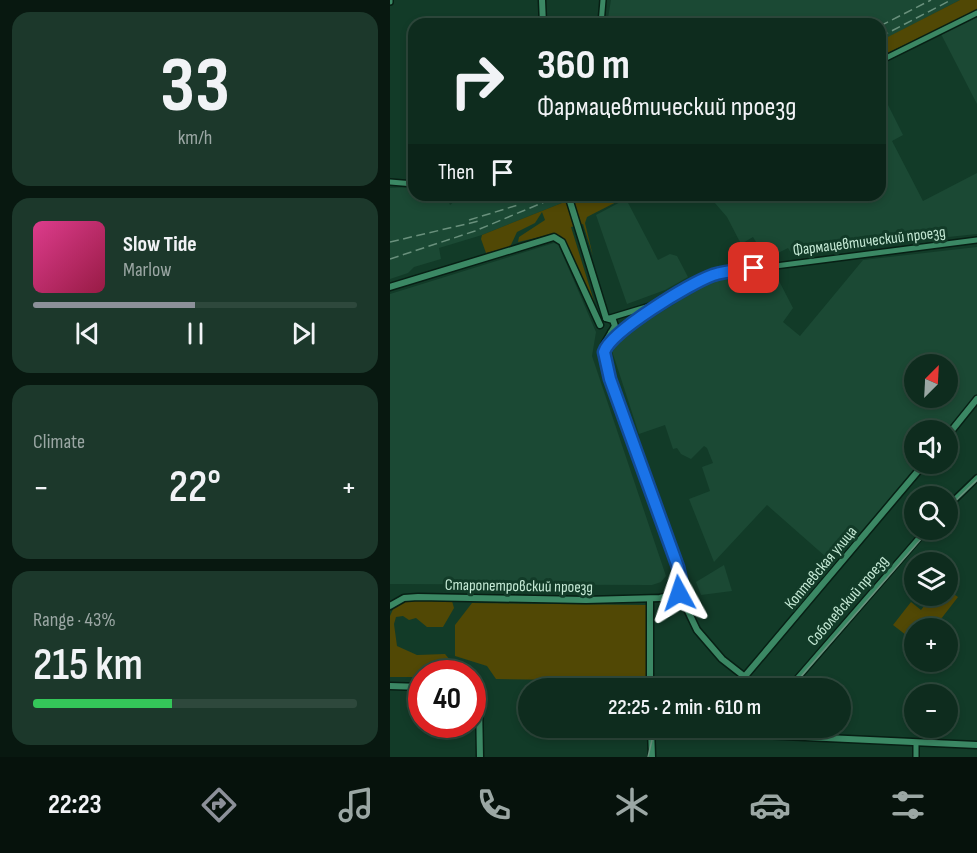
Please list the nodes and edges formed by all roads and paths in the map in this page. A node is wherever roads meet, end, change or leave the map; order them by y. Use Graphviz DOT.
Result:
graph roads {
  1 [pos="542,0"];
  2 [pos="603,0"];
  3 [pos="977,13"];
  4 [pos="543,18"];
  5 [pos="602,18"];
  6 [pos="886,58"];
  7 [pos="390,182"];
  8 [pos="408,184"];
  9 [pos="570,201"];
  10 [pos="977,240"];
  11 [pos="390,287"];
  12 [pos="663,302"];
  13 [pos="608,318"];
  14 [pos="621,329"];
  15 [pos="606,330"];
  16 [pos="604,352"];
  17 [pos="977,399"];
  18 [pos="958,423"];
  19 [pos="916,474"];
  20 [pos="977,478"];
  21 [pos="958,496"];
  22 [pos="917,540"];
  23 [pos="678,590"];
  24 [pos="650,598"];
  25 [pos="390,606"];
  26 [pos="745,677"];
  27 [pos="650,678"];
  28 [pos="798,678"];
  29 [pos="390,686"];
  30 [pos="408,687"];
  31 [pos="480,738"];
  32 [pos="651,738"];
  33 [pos="838,738"];
  34 [pos="916,743"];
  35 [pos="977,746"];
  36 [pos="480,757"];
  37 [pos="652,757"];
  38 [pos="916,757"];
  1 -- 4 [label="street"];
  2 -- 5 [label="street"];
  3 -- 6 [label="street"];
  7 -- 8 [label="street"];
  9 -- 13 [label="street"];
  10 -- 12 [label="street, Фармацевтический проезд"];
  11 -- 15 [label="street"];
  12 -- 13 [label="street, Фармацевтический проезд"];
  12 -- 14 [label="street, Фармацевтический проезд"];
  13 -- 15 [label="street"];
  13 -- 15 [label="street"];
  14 -- 15 [label="street, Фармацевтический проезд"];
  14 -- 16 [label="street, Фармацевтический проезд"];
  15 -- 16 [label="street"];
  16 -- 23 [label="street"];
  17 -- 18 [label="street"];
  19 -- 26 [label="street, Коптевская улица"];
  20 -- 21 [label="street"];
  22 -- 28 [label="street, Соболевский проезд"];
  23 -- 24 [label="street, Старопетровский проезд"];
  23 -- 26 [label="street"];
  24 -- 25 [label="street, Старопетровский проезд"];
  24 -- 27 [label="street"];
  29 -- 30 [label="street"];
  31 -- 36 [label="street"];
  32 -- 37 [label="street"];
  33 -- 34 [label="street"];
  34 -- 35 [label="street"];
  34 -- 38 [label="street"];
}
